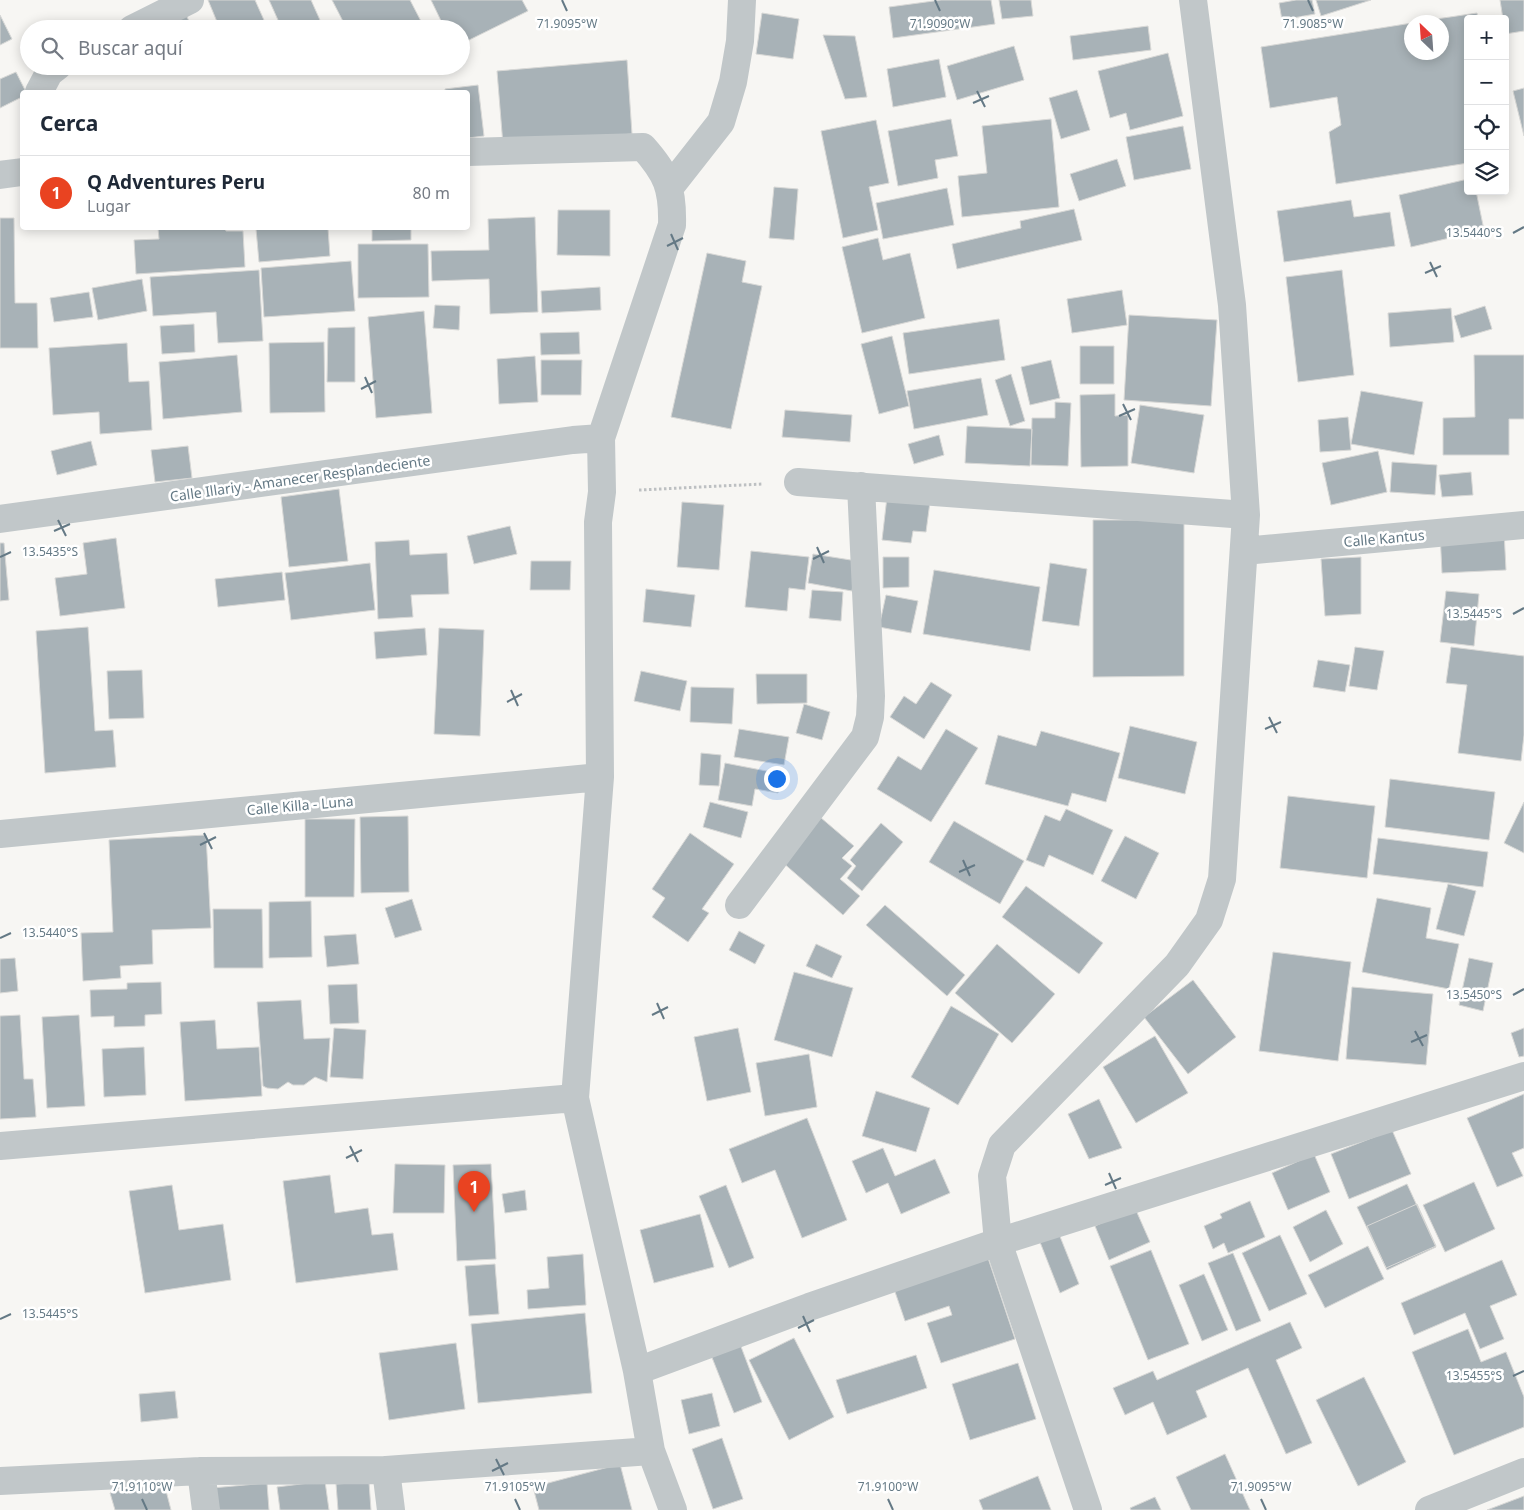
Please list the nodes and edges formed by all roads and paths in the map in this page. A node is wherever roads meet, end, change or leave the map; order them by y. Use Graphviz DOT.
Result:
graph roads {
  1 [pos="190,0"];
  2 [pos="742,0"];
  3 [pos="1193,0"];
  4 [pos="150,20"];
  5 [pos="48,75"];
  6 [pos="41,90"];
  7 [pos="470,152"];
  8 [pos="20,172"];
  9 [pos="0,175"];
  10 [pos="670,187"];
  11 [pos="601,438"];
  12 [pos="798,482"];
  13 [pos="861,486"];
  14 [pos="602,492"];
  15 [pos="1246,515"];
  16 [pos="0,519"];
  17 [pos="1524,525"];
  18 [pos="1244,551"];
  19 [pos="600,777"];
  20 [pos="0,834"];
  21 [pos="739,905"];
  22 [pos="1524,1076"];
  23 [pos="575,1098"];
  24 [pos="0,1146"];
  25 [pos="998,1242"];
  26 [pos="637,1371"];
  27 [pos="651,1451"];
  28 [pos="386,1470"];
  29 [pos="201,1472"];
  30 [pos="1524,1472"];
  31 [pos="0,1481"];
  32 [pos="206,1510"];
  33 [pos="391,1510"];
  34 [pos="673,1510"];
  35 [pos="1088,1510"];
  36 [pos="1429,1510"];
  1 -- 4 [label="street"];
  2 -- 10 [label="street"];
  3 -- 15 [label="street"];
  5 -- 6 [label="street"];
  7 -- 10 [label="street"];
  8 -- 9 [label="street"];
  10 -- 11 [label="street"];
  11 -- 14 [label="street"];
  11 -- 16 [label="street, Calle Illariy - Amanecer Resplandeciente"];
  12 -- 13 [label="street"];
  12 -- 14 [label="path"];
  13 -- 15 [label="street"];
  13 -- 21 [label="street"];
  14 -- 19 [label="street"];
  15 -- 18 [label="street"];
  17 -- 18 [label="street, Calle Kantus"];
  18 -- 25 [label="street"];
  19 -- 20 [label="street, Calle Killa - Luna"];
  19 -- 23 [label="street"];
  22 -- 25 [label="street"];
  23 -- 24 [label="street"];
  23 -- 26 [label="street"];
  25 -- 26 [label="street"];
  25 -- 35 [label="street"];
  26 -- 27 [label="street"];
  27 -- 28 [label="street"];
  27 -- 34 [label="street"];
  28 -- 29 [label="street"];
  28 -- 33 [label="street"];
  29 -- 31 [label="street"];
  29 -- 32 [label="street"];
  30 -- 36 [label="street"];
}
